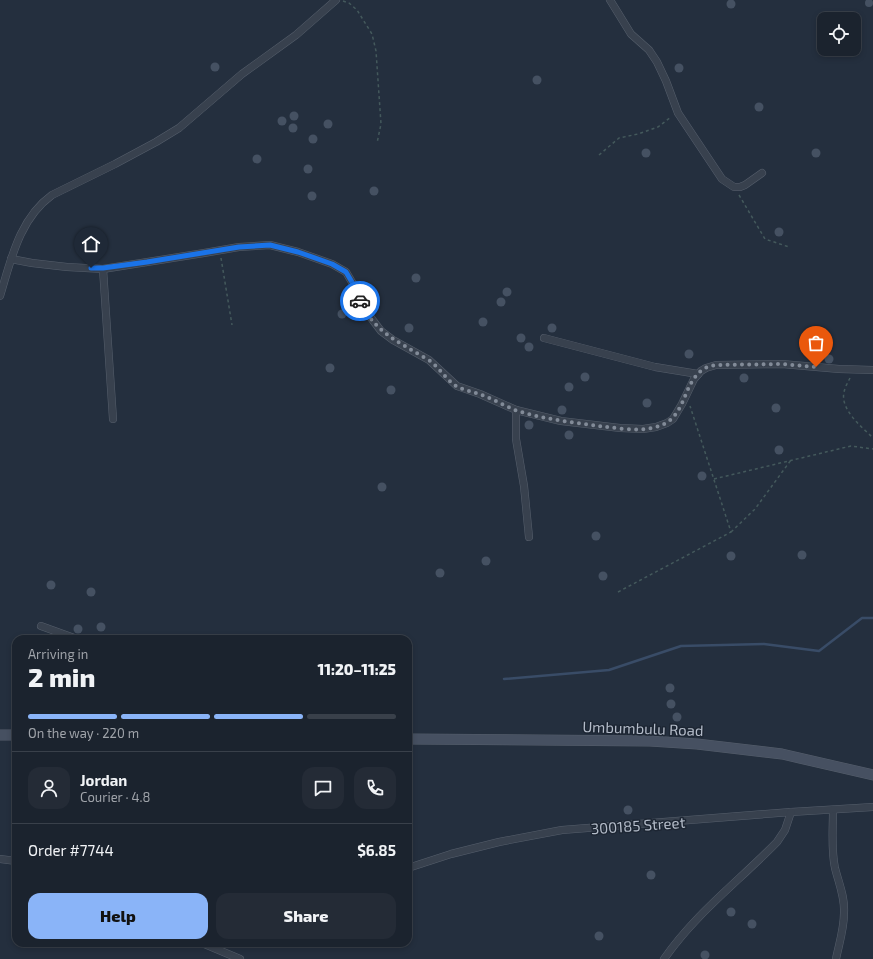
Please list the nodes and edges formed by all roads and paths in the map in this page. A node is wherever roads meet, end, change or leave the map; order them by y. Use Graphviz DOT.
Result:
graph roads {
  1 [pos="337,0"];
  2 [pos="610,0"];
  3 [pos="678,113"];
  4 [pos="377,143"];
  5 [pos="599,155"];
  6 [pos="762,173"];
  7 [pos="734,187"];
  8 [pos="789,247"];
  9 [pos="220,250"];
  10 [pos="11,259"];
  11 [pos="103,268"];
  12 [pos="0,296"];
  13 [pos="232,325"];
  14 [pos="544,338"];
  15 [pos="852,370"];
  16 [pos="873,370"];
  17 [pos="698,374"];
  18 [pos="687,395"];
  19 [pos="516,410"];
  20 [pos="113,419"];
  21 [pos="873,438"];
  22 [pos="873,449"];
  23 [pos="792,460"];
  24 [pos="714,479"];
  25 [pos="731,532"];
  26 [pos="529,536"];
  27 [pos="618,592"];
  28 [pos="41,626"];
  29 [pos="66,635"];
  30 [pos="0,735"];
  31 [pos="12,735"];
  32 [pos="412,739"];
  33 [pos="873,775"];
  34 [pos="873,807"];
  35 [pos="833,810"];
  36 [pos="791,812"];
  37 [pos="0,859"];
  38 [pos="12,860"];
  39 [pos="412,867"];
  40 [pos="212,947"];
  41 [pos="240,959"];
  42 [pos="664,959"];
  43 [pos="836,959"];
  1 -- 4 [label="path"];
  1 -- 10 [label="street"];
  2 -- 3 [label="street"];
  3 -- 5 [label="path"];
  3 -- 7 [label="street"];
  6 -- 7 [label="street"];
  7 -- 8 [label="path"];
  9 -- 11 [label="street"];
  9 -- 13 [label="path"];
  9 -- 19 [label="street"];
  10 -- 11 [label="street"];
  10 -- 12 [label="street"];
  11 -- 20 [label="street"];
  14 -- 17 [label="street"];
  15 -- 16 [label="street"];
  15 -- 17 [label="street"];
  15 -- 21 [label="path"];
  17 -- 18 [label="street"];
  18 -- 19 [label="street"];
  18 -- 24 [label="path"];
  19 -- 26 [label="street"];
  22 -- 23 [label="path"];
  23 -- 24 [label="path"];
  23 -- 25 [label="path"];
  24 -- 25 [label="path"];
  25 -- 27 [label="path"];
  28 -- 29 [label="street"];
  30 -- 31 [label="main road"];
  32 -- 33 [label="main road, Umbumbulu Road"];
  34 -- 35 [label="street, 300185 Street"];
  35 -- 36 [label="street, 300185 Street"];
  35 -- 43 [label="street"];
  36 -- 39 [label="street, 300185 Street"];
  36 -- 42 [label="street"];
  37 -- 38 [label="street"];
  40 -- 41 [label="street"];
}
